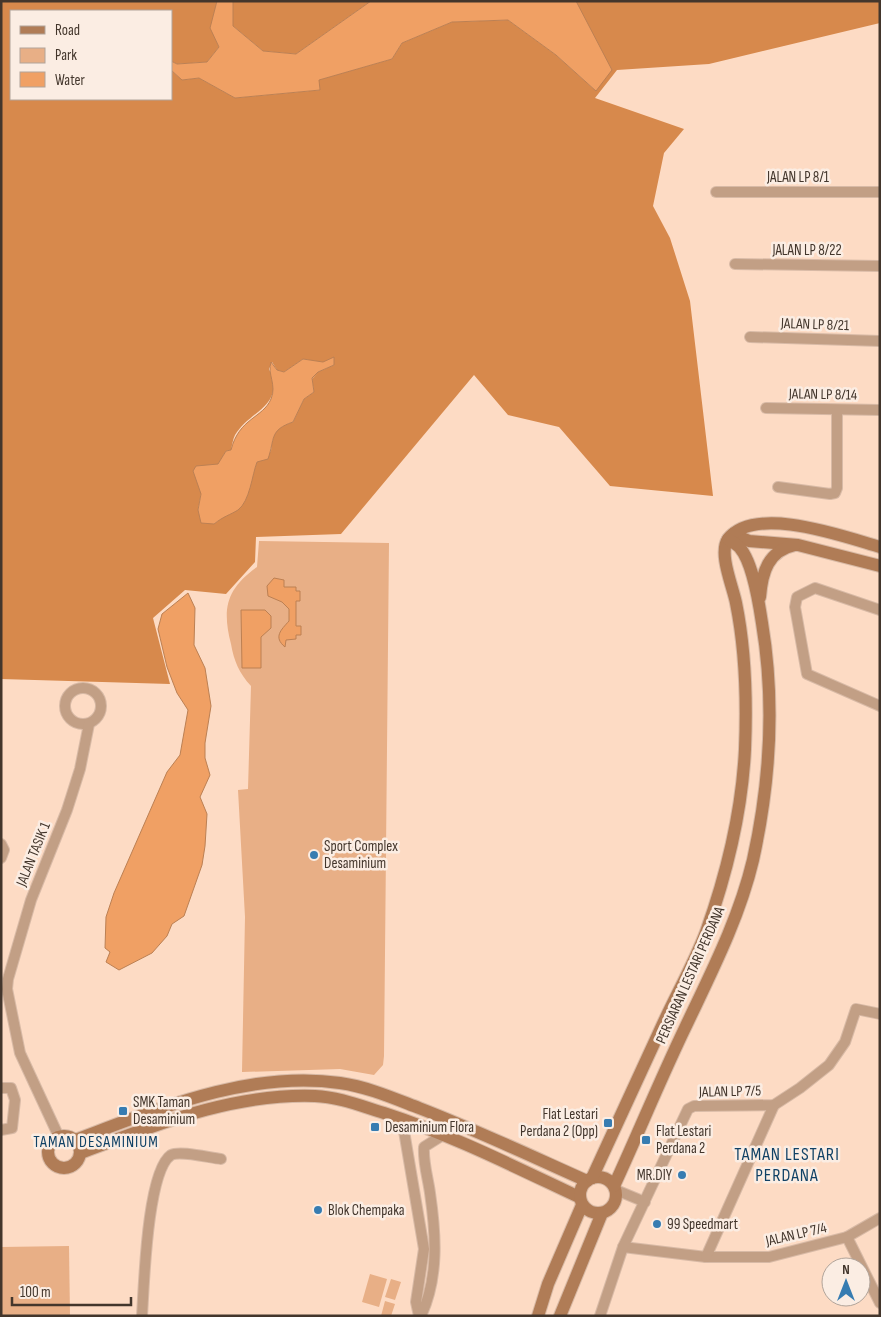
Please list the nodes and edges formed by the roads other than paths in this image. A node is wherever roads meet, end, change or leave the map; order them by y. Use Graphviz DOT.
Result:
graph roads {
  1 [pos="716,192"];
  2 [pos="880,192"];
  3 [pos="735,264"];
  4 [pos="880,266"];
  5 [pos="750,337"];
  6 [pos="880,341"];
  7 [pos="766,408"];
  8 [pos="837,410"];
  9 [pos="880,410"];
  10 [pos="778,487"];
  11 [pos="731,537"];
  12 [pos="798,545"];
  13 [pos="880,547"];
  14 [pos="880,566"];
  15 [pos="759,605"];
  16 [pos="880,610"];
  17 [pos="880,706"];
  18 [pos="89,724"];
  19 [pos="1,844"];
  20 [pos="1,858"];
  21 [pos="4,985"];
  22 [pos="880,1014"];
  23 [pos="1,1088"];
  24 [pos="774,1105"];
  25 [pos="389,1115"];
  26 [pos="1,1130"];
  27 [pos="443,1135"];
  28 [pos="59,1137"];
  29 [pos="75,1140"];
  30 [pos="80,1153"];
  31 [pos="221,1159"];
  32 [pos="589,1179"];
  33 [pos="615,1188"];
  34 [pos="581,1201"];
  35 [pos="645,1202"];
  36 [pos="602,1213"];
  37 [pos="880,1218"];
  38 [pos="847,1237"];
  39 [pos="623,1247"];
  40 [pos="706,1257"];
  41 [pos="880,1303"];
  42 [pos="142,1316"];
  43 [pos="420,1316"];
  44 [pos="538,1316"];
  45 [pos="560,1316"];
  46 [pos="600,1316"];
  1 -- 2 [label="street, JALAN LP 8/1"];
  3 -- 4 [label="street, JALAN LP 8/22"];
  5 -- 6 [label="street, JALAN LP 8/21"];
  7 -- 8 [label="street, JALAN LP 8/14"];
  8 -- 9 [label="street, JALAN LP 8/14"];
  8 -- 10 [label="street"];
  11 -- 12 [label="street"];
  11 -- 13 [label="street"];
  11 -- 15 [label="street, PERSIARAN LESTARI PERDANA"];
  11 -- 32 [label="street, PERSIARAN LESTARI PERDANA"];
  12 -- 14 [label="street"];
  12 -- 15 [label="street"];
  15 -- 33 [label="street, PERSIARAN LESTARI PERDANA"];
  16 -- 17 [label="street"];
  18 -- 21 [label="street, JALAN TASIK 1"];
  19 -- 20 [label="street"];
  21 -- 28 [label="street, JALAN TASIK 1"];
  22 -- 24 [label="street, JALAN LP 7/5"];
  23 -- 26 [label="street"];
  24 -- 35 [label="street, JALAN LP 7/5"];
  24 -- 40 [label="street"];
  25 -- 27 [label="street"];
  25 -- 30 [label="street"];
  25 -- 43 [label="street"];
  27 -- 34 [label="street"];
  27 -- 43 [label="street"];
  28 -- 29 [label="street"];
  28 -- 30 [label="street"];
  29 -- 30 [label="street"];
  29 -- 32 [label="street"];
  31 -- 42 [label="street"];
  32 -- 33 [label="street"];
  32 -- 34 [label="street"];
  33 -- 35 [label="street"];
  33 -- 36 [label="street"];
  34 -- 36 [label="street"];
  34 -- 44 [label="street"];
  35 -- 39 [label="street, JALAN LP 7/5"];
  36 -- 45 [label="street"];
  37 -- 38 [label="street, JALAN LP 7/4"];
  38 -- 40 [label="street, JALAN LP 7/4"];
  38 -- 41 [label="street"];
  39 -- 40 [label="street, JALAN LP 7/4"];
  39 -- 46 [label="street, JALAN LP 7/5"];
}
